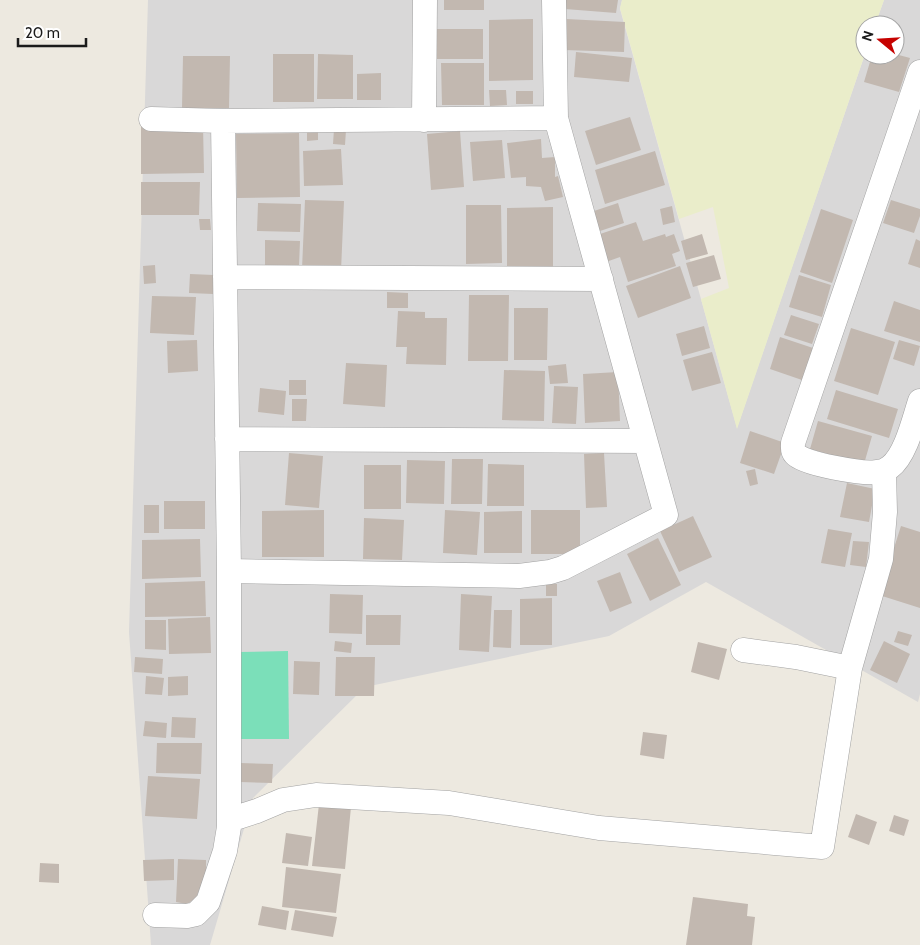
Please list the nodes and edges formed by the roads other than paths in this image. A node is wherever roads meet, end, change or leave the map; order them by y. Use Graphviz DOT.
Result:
graph roads {
  1 [pos="425,0"];
  2 [pos="554,0"];
  3 [pos="920,72"];
  4 [pos="556,118"];
  5 [pos="151,119"];
  6 [pos="424,120"];
  7 [pos="223,121"];
  8 [pos="225,277"];
  9 [pos="601,279"];
  10 [pos="920,401"];
  11 [pos="227,439"];
  12 [pos="645,441"];
  13 [pos="884,471"];
  14 [pos="229,571"];
  15 [pos="743,650"];
  16 [pos="850,668"];
  17 [pos="229,820"];
  18 [pos="154,915"];
  1 -- 6 [label="street"];
  2 -- 4 [label="street"];
  3 -- 13 [label="street"];
  4 -- 6 [label="street"];
  4 -- 9 [label="street"];
  5 -- 7 [label="street"];
  6 -- 7 [label="street"];
  7 -- 8 [label="street"];
  8 -- 9 [label="street"];
  8 -- 11 [label="street"];
  9 -- 12 [label="street"];
  10 -- 13 [label="street"];
  11 -- 12 [label="street"];
  11 -- 14 [label="street"];
  12 -- 14 [label="street"];
  13 -- 16 [label="street"];
  14 -- 17 [label="street"];
  15 -- 16 [label="street"];
  16 -- 17 [label="street"];
  17 -- 18 [label="street"];
}
